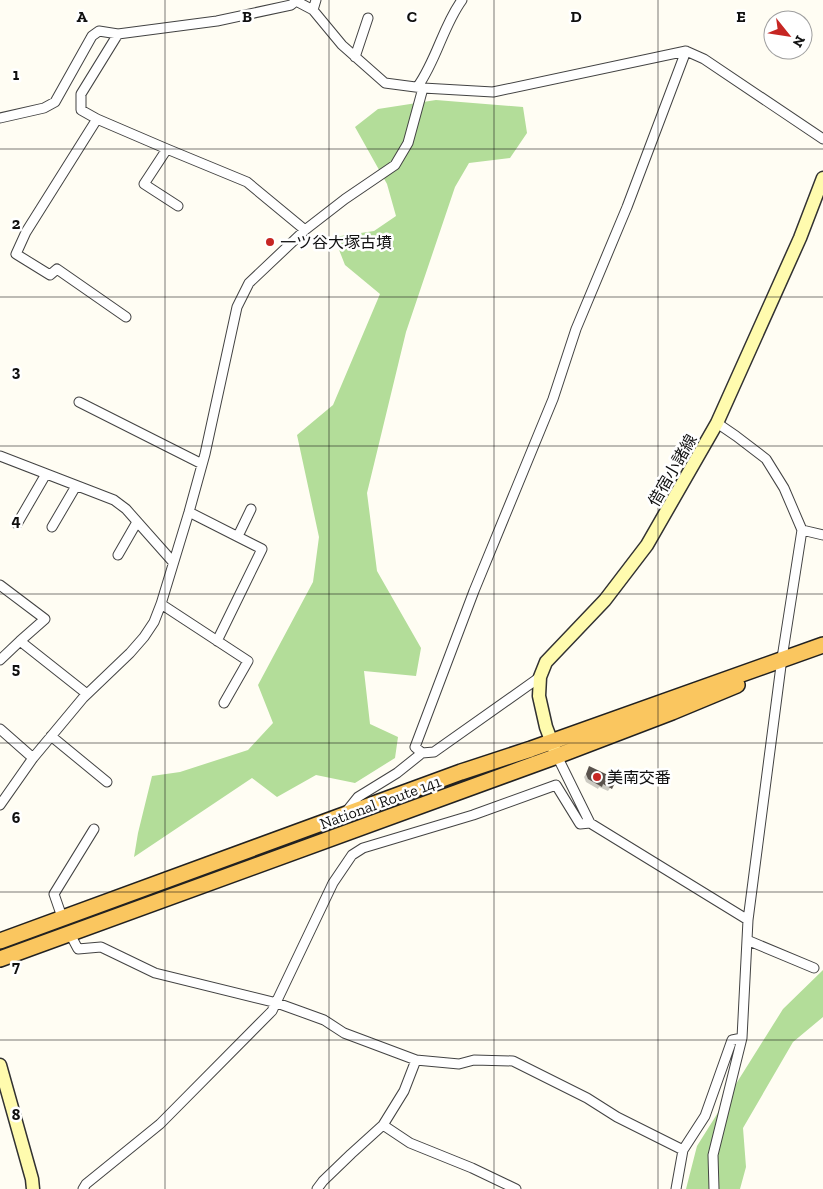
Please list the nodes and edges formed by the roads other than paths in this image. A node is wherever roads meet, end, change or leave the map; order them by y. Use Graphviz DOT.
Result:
graph roads {
  1 [pos="295,0"];
  2 [pos="316,0"];
  3 [pos="462,0"];
  4 [pos="313,10"];
  5 [pos="368,18"];
  6 [pos="118,34"];
  7 [pos="686,51"];
  8 [pos="356,57"];
  9 [pos="420,87"];
  10 [pos="0,118"];
  11 [pos="97,119"];
  12 [pos="823,139"];
  13 [pos="166,149"];
  14 [pos="823,178"];
  15 [pos="178,206"];
  16 [pos="305,230"];
  17 [pos="126,317"];
  18 [pos="79,402"];
  19 [pos="717,423"];
  20 [pos="0,456"];
  21 [pos="202,464"];
  22 [pos="46,474"];
  23 [pos="76,486"];
  24 [pos="251,509"];
  25 [pos="189,512"];
  26 [pos="137,522"];
  27 [pos="17,524"];
  28 [pos="52,527"];
  29 [pos="802,530"];
  30 [pos="823,535"];
  31 [pos="238,536"];
  32 [pos="118,555"];
  33 [pos="174,562"];
  34 [pos="0,585"];
  35 [pos="161,604"];
  36 [pos="20,641"];
  37 [pos="217,641"];
  38 [pos="823,645"];
  39 [pos="782,658"];
  40 [pos="0,660"];
  41 [pos="766,664"];
  42 [pos="540,677"];
  43 [pos="87,694"];
  44 [pos="224,703"];
  45 [pos="0,729"];
  46 [pos="52,736"];
  47 [pos="552,740"];
  48 [pos="422,753"];
  49 [pos="557,756"];
  50 [pos="33,758"];
  51 [pos="107,782"];
  52 [pos="0,805"];
  53 [pos="344,814"];
  54 [pos="590,823"];
  55 [pos="94,828"];
  56 [pos="62,917"];
  57 [pos="748,920"];
  58 [pos="70,934"];
  59 [pos="747,940"];
  60 [pos="0,941"];
  61 [pos="0,959"];
  62 [pos="814,968"];
  63 [pos="277,1003"];
  64 [pos="742,1038"];
  65 [pos="416,1060"];
  66 [pos="0,1065"];
  67 [pos="383,1125"];
  68 [pos="683,1150"];
  69 [pos="33,1189"];
  70 [pos="83,1189"];
  71 [pos="317,1189"];
  72 [pos="516,1189"];
  73 [pos="676,1189"];
  74 [pos="714,1189"];
  1 -- 4 [label="street"];
  1 -- 6 [label="street"];
  2 -- 4 [label="street"];
  3 -- 9 [label="street"];
  4 -- 8 [label="street"];
  5 -- 8 [label="street"];
  6 -- 10 [label="street"];
  6 -- 11 [label="street"];
  7 -- 9 [label="street"];
  7 -- 12 [label="street"];
  7 -- 48 [label="street"];
  8 -- 9 [label="street"];
  9 -- 16 [label="street"];
  11 -- 13 [label="street"];
  11 -- 17 [label="street"];
  13 -- 15 [label="street"];
  13 -- 16 [label="street"];
  14 -- 19 [label="main road, 借宿小諸線"];
  16 -- 21 [label="street"];
  18 -- 21 [label="street"];
  19 -- 29 [label="street"];
  19 -- 42 [label="main road, 借宿小諸線"];
  20 -- 22 [label="street"];
  21 -- 25 [label="street"];
  22 -- 23 [label="street"];
  22 -- 27 [label="street"];
  23 -- 26 [label="street"];
  23 -- 28 [label="street"];
  24 -- 31 [label="street"];
  25 -- 31 [label="street"];
  25 -- 33 [label="street"];
  26 -- 32 [label="street"];
  26 -- 33 [label="street"];
  29 -- 30 [label="street"];
  29 -- 39 [label="street"];
  31 -- 37 [label="street"];
  33 -- 35 [label="street"];
  34 -- 36 [label="street"];
  35 -- 37 [label="street"];
  35 -- 43 [label="street"];
  36 -- 40 [label="street"];
  36 -- 43 [label="street"];
  37 -- 44 [label="street"];
  38 -- 39 [label="highway, National Route 141"];
  39 -- 41 [label="highway, National Route 141"];
  39 -- 57 [label="street"];
  41 -- 47 [label="highway, National Route 141"];
  41 -- 49 [label="highway, National Route 141"];
  42 -- 47 [label="main road"];
  42 -- 48 [label="street"];
  43 -- 46 [label="street"];
  45 -- 50 [label="street"];
  46 -- 50 [label="street"];
  46 -- 51 [label="street"];
  47 -- 49 [label="main road"];
  47 -- 53 [label="highway, National Route 141"];
  48 -- 53 [label="street"];
  49 -- 54 [label="street"];
  49 -- 58 [label="highway, National Route 141"];
  50 -- 52 [label="street"];
  53 -- 56 [label="highway, National Route 141"];
  54 -- 57 [label="street"];
  54 -- 63 [label="street"];
  55 -- 56 [label="street"];
  56 -- 60 [label="highway, National Route 141"];
  57 -- 59 [label="street"];
  58 -- 61 [label="highway, National Route 141"];
  58 -- 63 [label="street"];
  59 -- 62 [label="street"];
  59 -- 64 [label="street"];
  63 -- 65 [label="street"];
  63 -- 70 [label="street"];
  64 -- 68 [label="street"];
  64 -- 74 [label="street"];
  65 -- 67 [label="street"];
  65 -- 68 [label="street"];
  66 -- 69 [label="main road"];
  67 -- 71 [label="street"];
  67 -- 72 [label="street"];
  68 -- 73 [label="street"];
}
